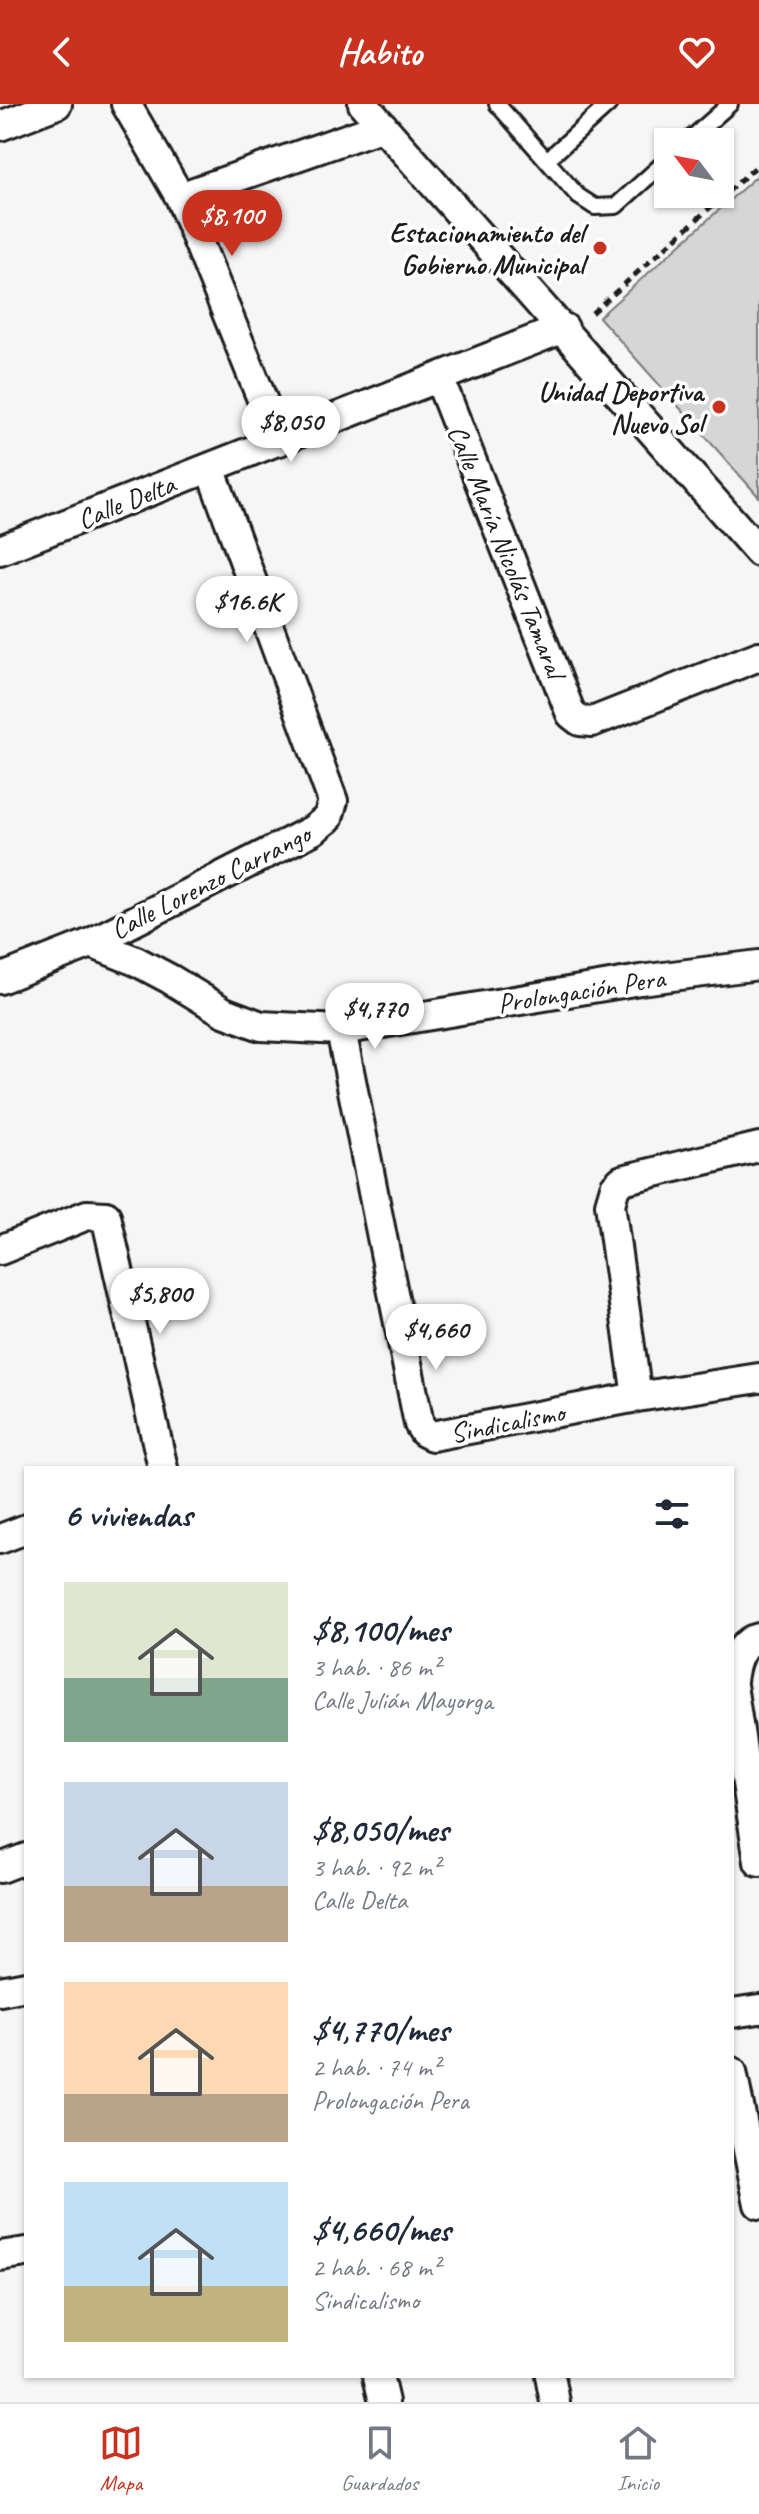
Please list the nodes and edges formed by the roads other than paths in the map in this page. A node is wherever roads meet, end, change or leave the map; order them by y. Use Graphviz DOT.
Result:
graph roads {
  1 [pos="57,104"];
  2 [pos="126,104"];
  3 [pos="363,104"];
  4 [pos="497,104"];
  5 [pos="609,104"];
  6 [pos="730,104"];
  7 [pos="0,126"];
  8 [pos="383,126"];
  9 [pos="703,128"];
  10 [pos="547,160"];
  11 [pos="654,172"];
  12 [pos="180,197"];
  13 [pos="564,328"];
  14 [pos="439,378"];
  15 [pos="279,441"];
  16 [pos="210,468"];
  17 [pos="0,550"];
  18 [pos="759,552"];
  19 [pos="759,656"];
  20 [pos="91,943"];
  21 [pos="759,965"];
  22 [pos="0,979"];
  23 [pos="341,1030"];
  24 [pos="759,1147"];
  25 [pos="0,1250"];
  26 [pos="759,1378"];
  27 [pos="637,1397"];
  28 [pos="163,1466"];
  29 [pos="24,1530"];
  30 [pos="0,1539"];
  31 [pos="759,1638"];
  32 [pos="734,1668"];
  33 [pos="734,1696"];
  34 [pos="24,1859"];
  35 [pos="759,1862"];
  36 [pos="0,1868"];
  37 [pos="759,2009"];
  38 [pos="734,2013"];
  39 [pos="734,2082"];
  40 [pos="759,2204"];
  41 [pos="24,2252"];
  42 [pos="0,2256"];
  43 [pos="378,2378"];
  44 [pos="550,2378"];
  45 [pos="384,2402"];
  46 [pos="555,2402"];
  1 -- 7 [label="street"];
  2 -- 12 [label="street"];
  3 -- 8 [label="street"];
  4 -- 10 [label="lane"];
  5 -- 10 [label="lane"];
  6 -- 9 [label="lane"];
  8 -- 12 [label="street"];
  8 -- 13 [label="street"];
  10 -- 11 [label="lane"];
  12 -- 15 [label="street"];
  13 -- 14 [label="street, Calle Delta"];
  13 -- 18 [label="street"];
  14 -- 15 [label="street, Calle Delta"];
  14 -- 19 [label="street, Calle María Nicolás Tamaral"];
  15 -- 16 [label="street, Calle Delta"];
  16 -- 17 [label="street, Calle Delta"];
  16 -- 20 [label="street, Calle Lorenzo Carrango"];
  20 -- 22 [label="street"];
  20 -- 23 [label="street, Prolongación Pera"];
  21 -- 23 [label="street, Prolongación Pera"];
  23 -- 27 [label="street, Sindicalismo"];
  24 -- 27 [label="street"];
  25 -- 28 [label="street"];
  26 -- 27 [label="street, Sindicalismo"];
  29 -- 30 [label="street"];
  31 -- 32 [label="street"];
  33 -- 35 [label="street"];
  34 -- 36 [label="street"];
  37 -- 38 [label="street"];
  39 -- 40 [label="street"];
  41 -- 42 [label="street"];
  43 -- 45 [label="street"];
  44 -- 46 [label="street"];
}
